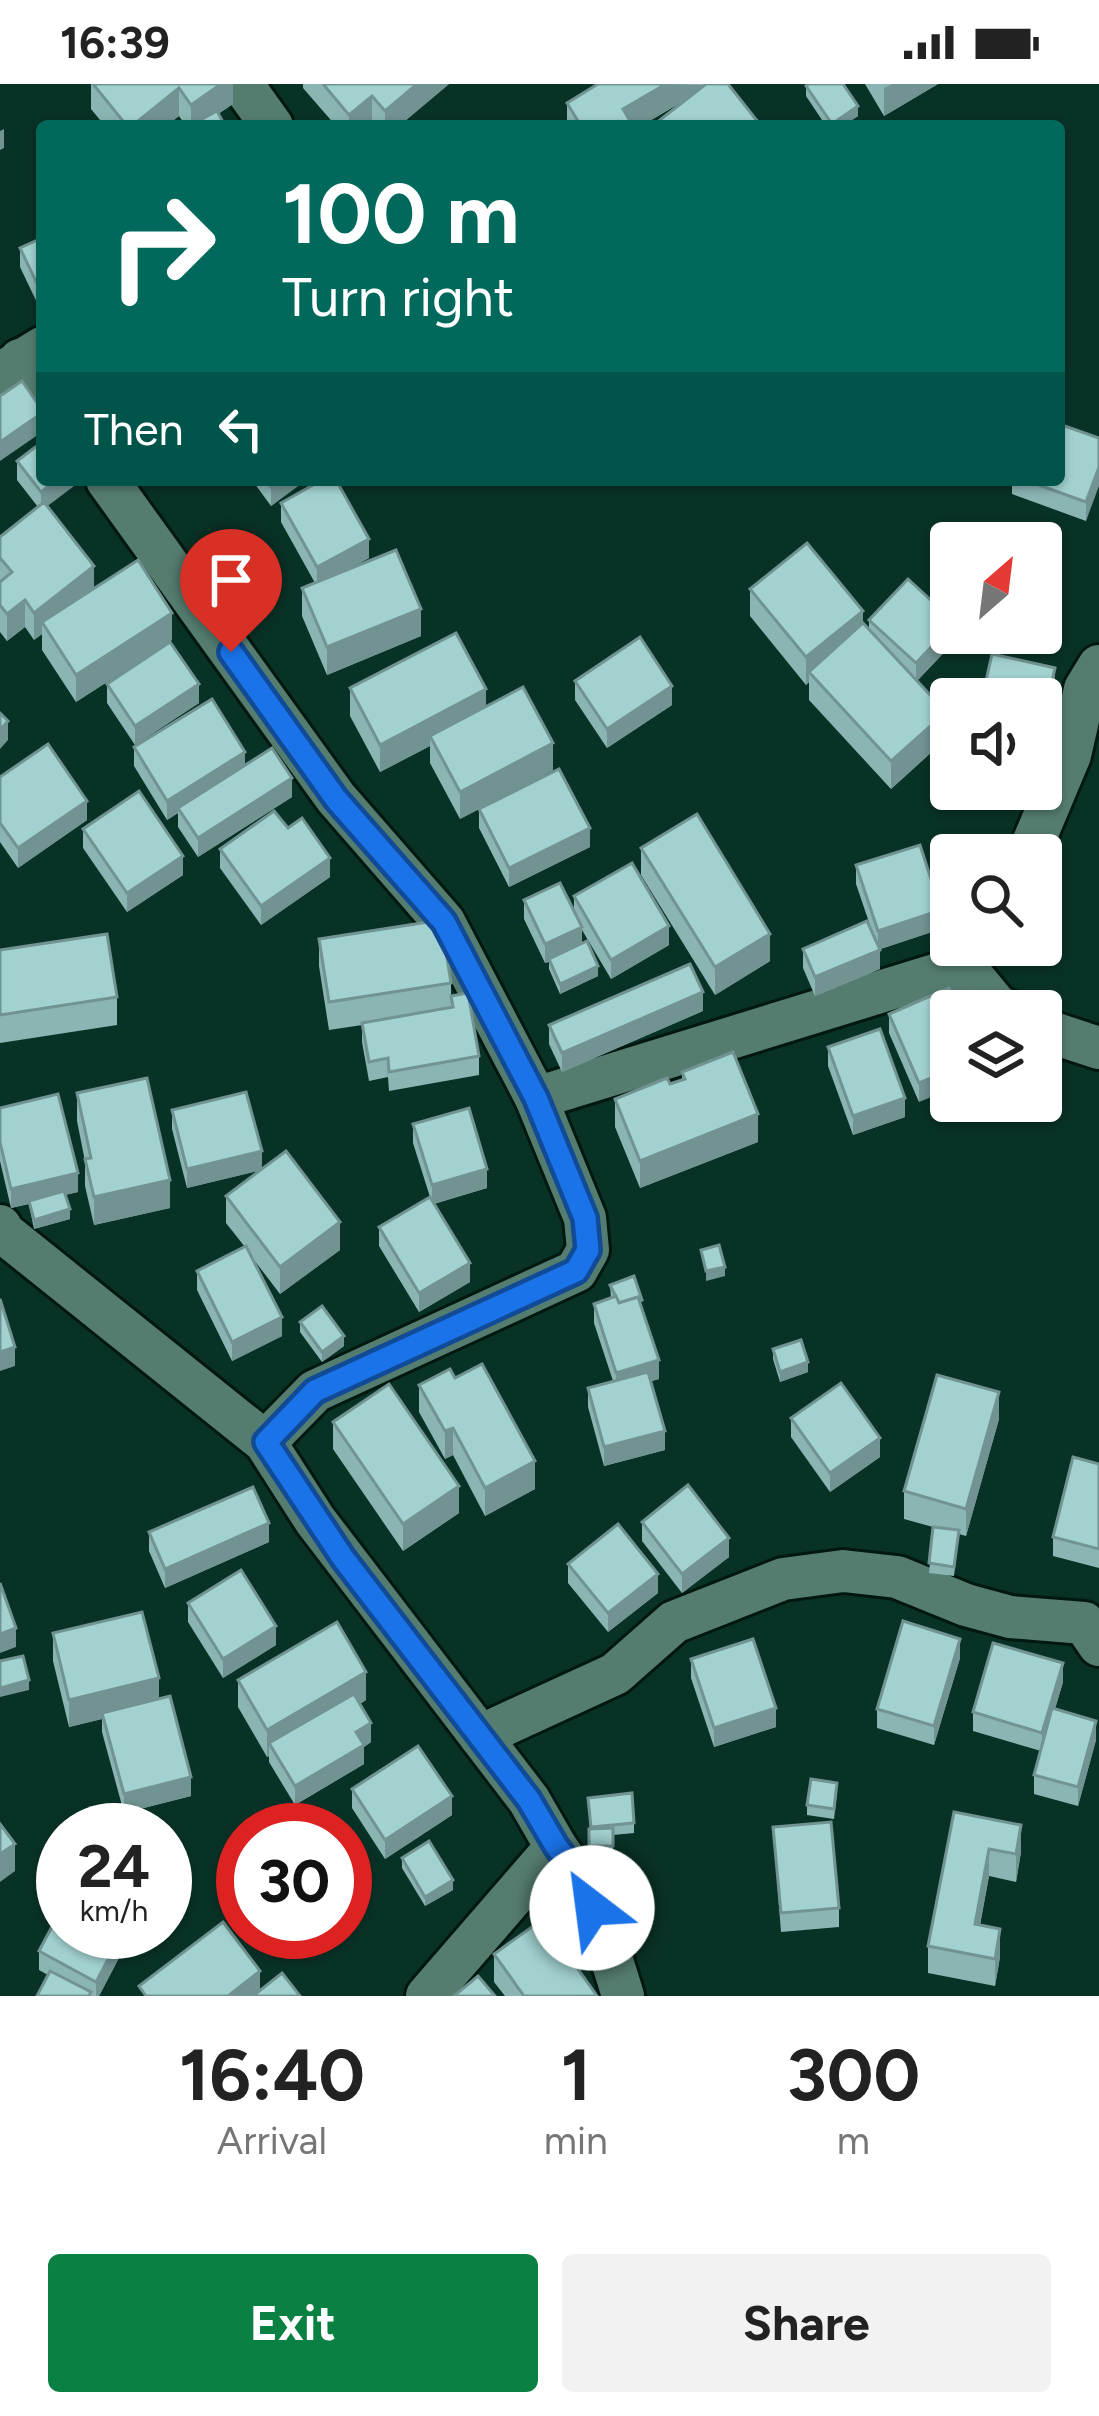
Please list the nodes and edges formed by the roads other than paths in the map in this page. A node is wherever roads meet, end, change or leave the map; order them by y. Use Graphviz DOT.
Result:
graph roads {
  1 [pos="242,84"];
  2 [pos="268,120"];
  3 [pos="111,486"];
  4 [pos="1099,666"];
  5 [pos="1037,834"];
  6 [pos="940,966"];
  7 [pos="1062,1036"];
  8 [pos="1099,1048"];
  9 [pos="536,1098"];
  10 [pos="0,1226"];
  11 [pos="266,1442"];
  12 [pos="1099,1645"];
  13 [pos="480,1736"];
  14 [pos="556,1846"];
  15 [pos="427,1996"];
  16 [pos="623,1996"];
  1 -- 2 [label="street"];
  3 -- 9 [label="street"];
  4 -- 5 [label="street"];
  6 -- 9 [label="street"];
  7 -- 8 [label="street"];
  9 -- 11 [label="street"];
  10 -- 11 [label="street"];
  11 -- 13 [label="street"];
  12 -- 13 [label="street"];
  13 -- 14 [label="street"];
  14 -- 15 [label="street"];
  14 -- 16 [label="street"];
}
